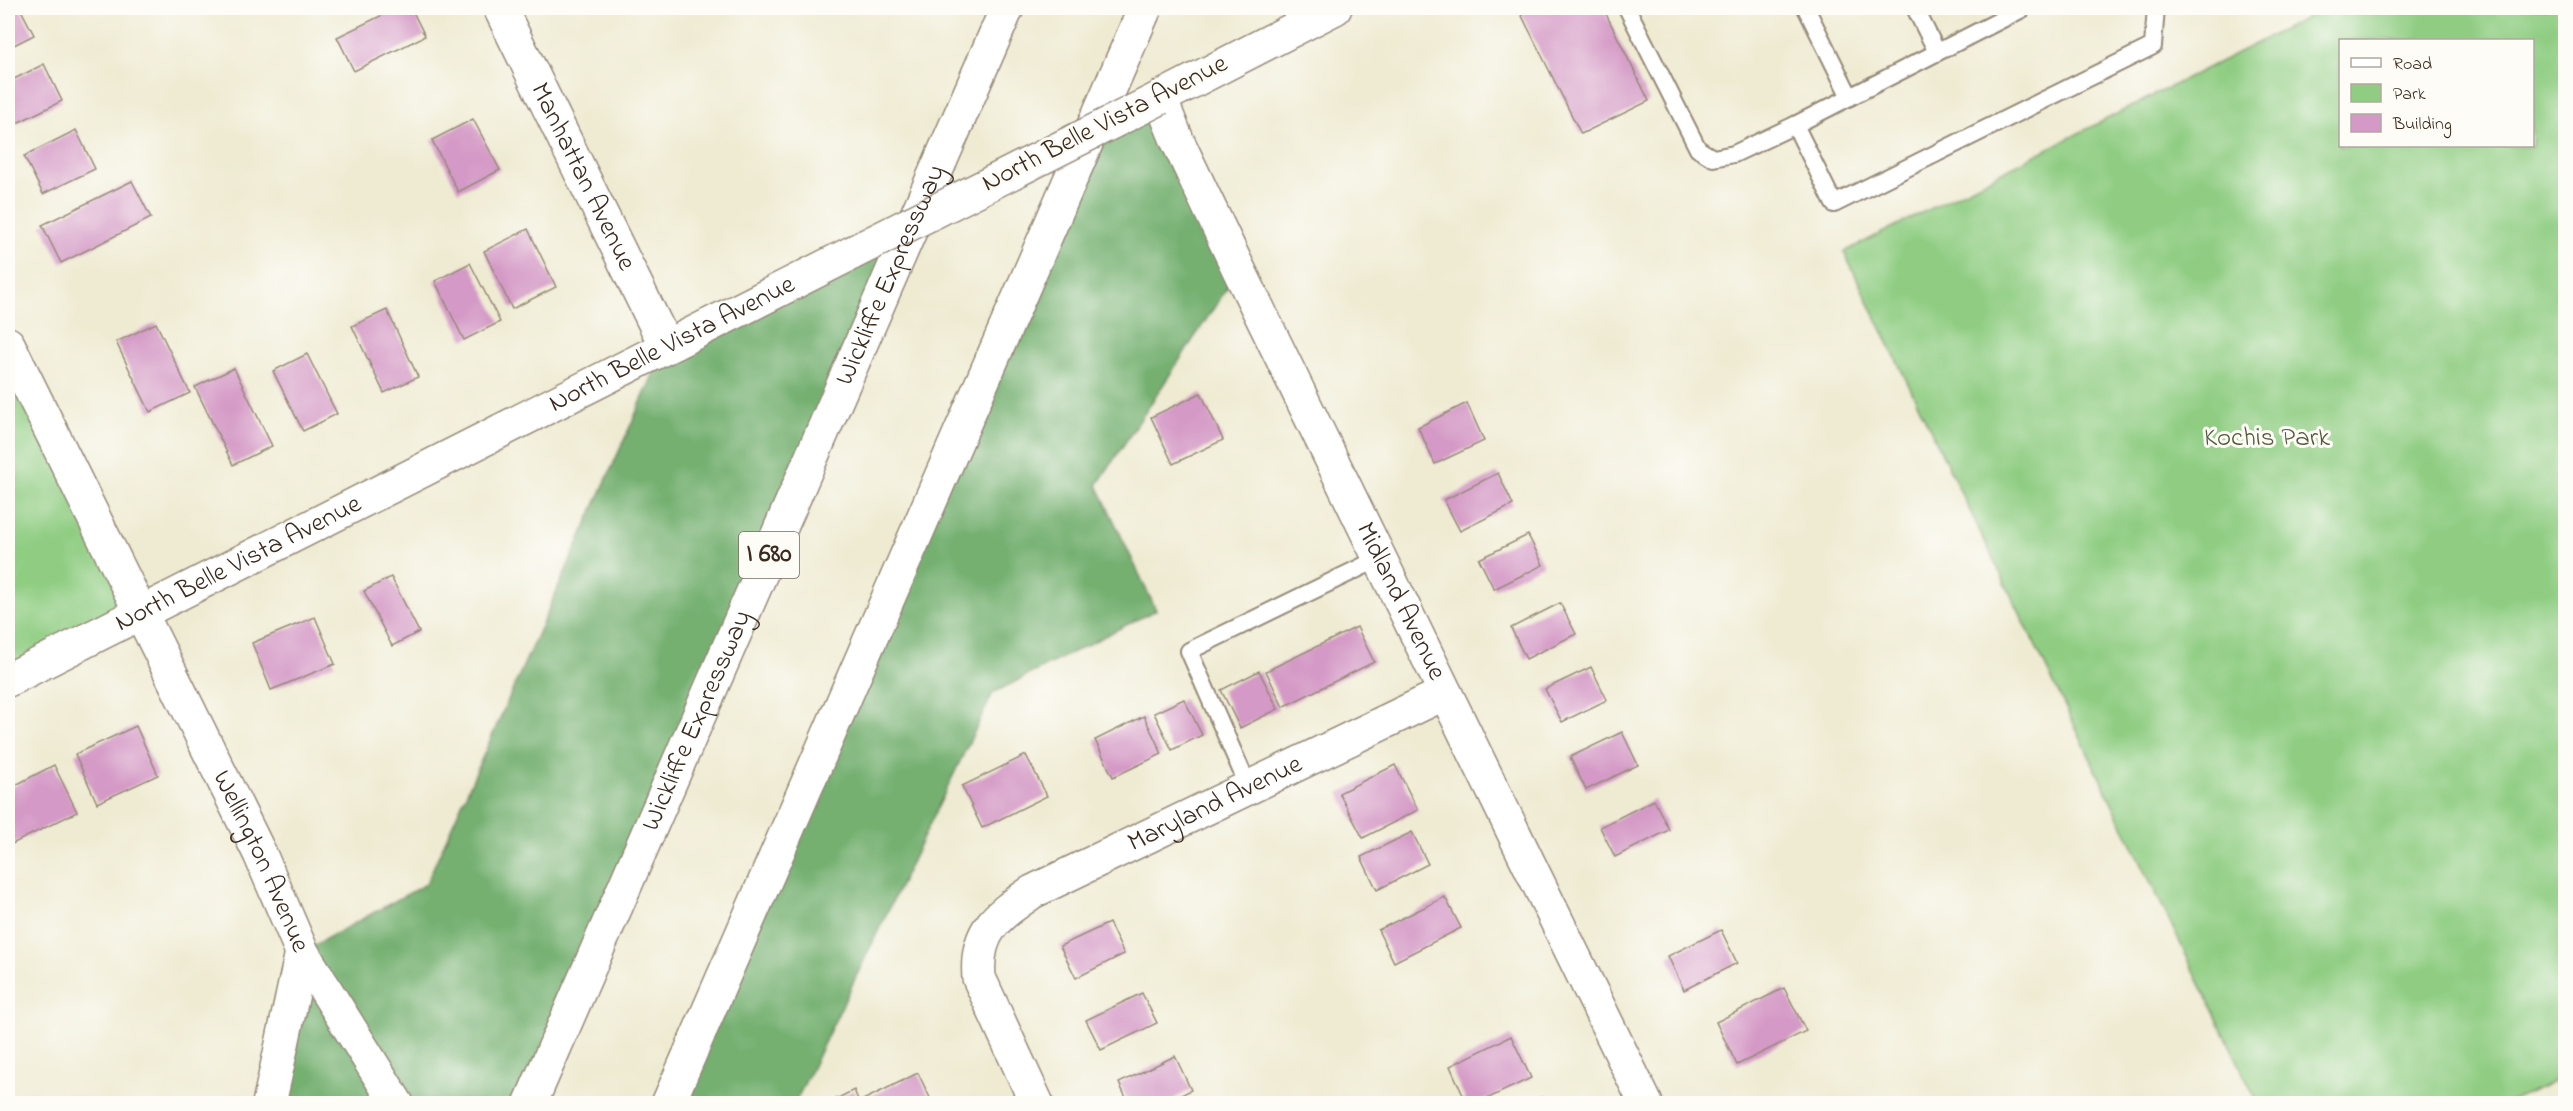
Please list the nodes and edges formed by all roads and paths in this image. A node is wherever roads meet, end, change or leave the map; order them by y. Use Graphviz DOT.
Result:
graph roads {
  1 [pos="500,8"];
  2 [pos="1007,8"];
  3 [pos="1145,8"];
  4 [pos="1335,8"];
  5 [pos="1627,8"];
  6 [pos="1806,8"];
  7 [pos="1915,8"];
  8 [pos="2024,8"];
  9 [pos="2156,8"];
  10 [pos="1937,52"];
  11 [pos="1850,97"];
  12 [pos="1160,98"];
  13 [pos="1795,125"];
  14 [pos="8,344"];
  15 [pos="666,346"];
  16 [pos="1380,558"];
  17 [pos="142,612"];
  18 [pos="8,680"];
  19 [pos="1445,693"];
  20 [pos="1249,788"];
  21 [pos="302,952"];
  22 [pos="269,1104"];
  23 [pos="397,1104"];
  24 [pos="530,1104"];
  25 [pos="668,1104"];
  26 [pos="1037,1104"];
  27 [pos="1646,1104"];
  1 -- 15 [label="main road, Manhattan Avenue"];
  2 -- 24 [label="main road, Wickliffe Expressway / I 680"];
  3 -- 25 [label="main road"];
  4 -- 12 [label="main road, North Belle Vista Avenue"];
  5 -- 13 [label="lane"];
  6 -- 11 [label="lane"];
  7 -- 10 [label="lane"];
  8 -- 10 [label="lane"];
  9 -- 13 [label="lane"];
  10 -- 11 [label="lane"];
  11 -- 13 [label="lane"];
  12 -- 15 [label="main road, North Belle Vista Avenue, bridge"];
  12 -- 16 [label="main road, Midland Avenue"];
  14 -- 17 [label="main road, Wellington Avenue"];
  15 -- 17 [label="main road, North Belle Vista Avenue"];
  16 -- 19 [label="main road, Midland Avenue"];
  16 -- 20 [label="lane"];
  17 -- 18 [label="main road, North Belle Vista Avenue"];
  17 -- 21 [label="main road, Wellington Avenue"];
  19 -- 20 [label="main road, Maryland Avenue"];
  19 -- 27 [label="main road, Midland Avenue"];
  20 -- 26 [label="main road, Maryland Avenue"];
  21 -- 22 [label="main road"];
  21 -- 23 [label="main road, Wellington Avenue"];
}
